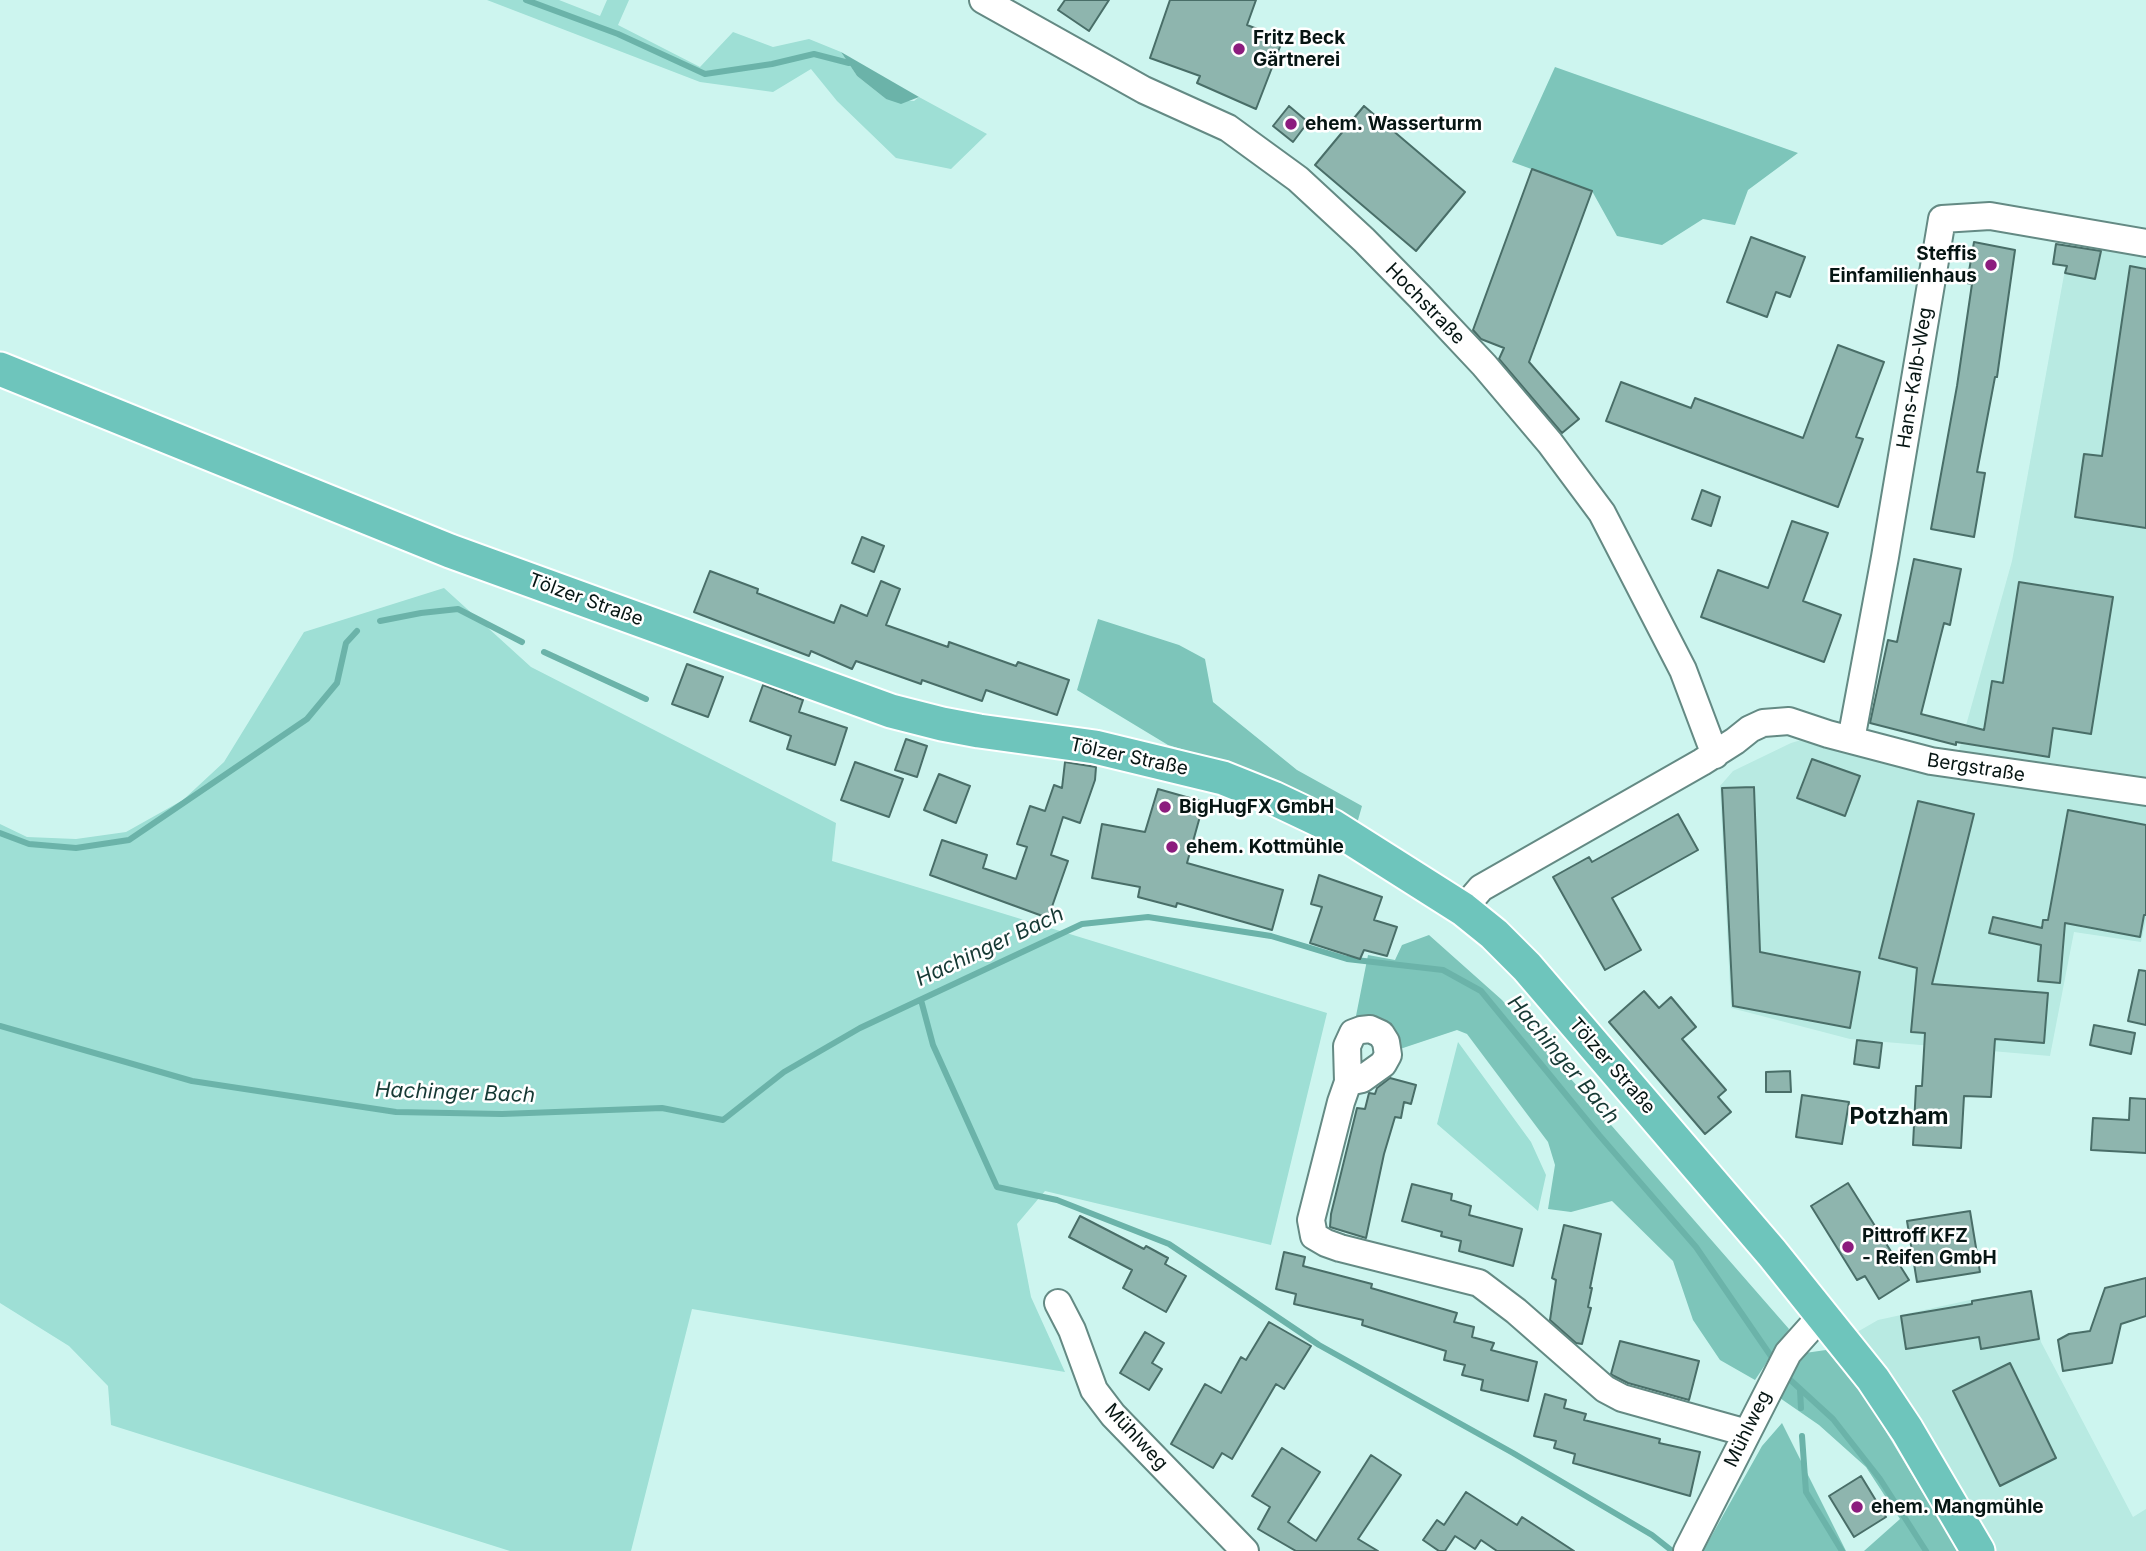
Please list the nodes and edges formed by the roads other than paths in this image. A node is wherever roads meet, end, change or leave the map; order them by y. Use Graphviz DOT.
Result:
graph roads {
  1 [pos="983,0"];
  2 [pos="2146,243"];
  3 [pos="0,369"];
  4 [pos="1852,740"];
  5 [pos="1725,748"];
  6 [pos="2146,792"];
  7 [pos="1462,909"];
  8 [pos="1348,1082"];
  9 [pos="1058,1303"];
  10 [pos="1822,1315"];
  11 [pos="1747,1433"];
  12 [pos="1245,1551"];
  13 [pos="1687,1551"];
  14 [pos="1978,1551"];
  1 -- 5 [label="street, Hochstraße"];
  2 -- 4 [label="street, Hans-Kalb-Weg"];
  3 -- 7 [label="main road, Tölzer Straße"];
  4 -- 5 [label="street, Bergstraße"];
  4 -- 6 [label="street, Bergstraße"];
  5 -- 7 [label="street, Bergstraße"];
  7 -- 10 [label="main road, Tölzer Straße"];
  8 -- 11 [label="street"];
  9 -- 12 [label="street, Mühlweg"];
  10 -- 11 [label="street, Mühlweg"];
  10 -- 14 [label="main road, Tölzer Straße"];
  11 -- 13 [label="street, Mühlweg"];
}
